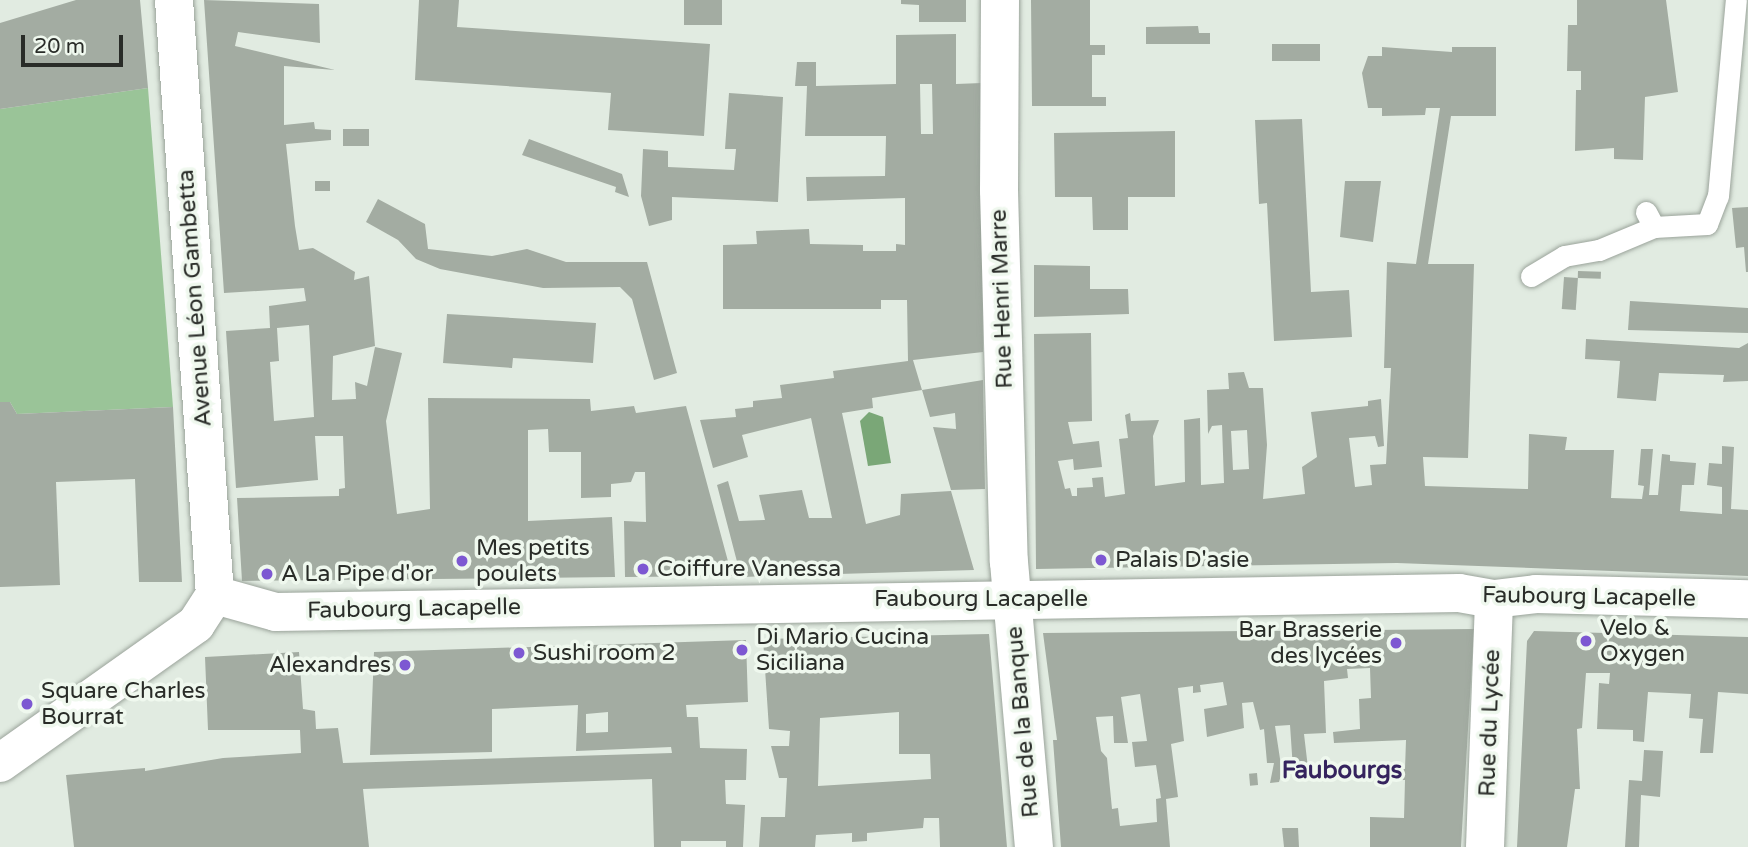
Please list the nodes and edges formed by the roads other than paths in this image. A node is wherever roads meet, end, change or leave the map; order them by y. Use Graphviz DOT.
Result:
graph roads {
  1 [pos="174,0"];
  2 [pos="1000,0"];
  3 [pos="1736,0"];
  4 [pos="1531,276"];
  5 [pos="215,595"];
  6 [pos="1012,598"];
  7 [pos="1494,599"];
  8 [pos="1748,599"];
  9 [pos="0,763"];
  10 [pos="1034,847"];
  11 [pos="1485,847"];
  1 -- 5 [label="street, Avenue Léon Gambetta"];
  2 -- 6 [label="street, Rue Henri Marre"];
  3 -- 4 [label="lane"];
  5 -- 6 [label="street, Faubourg Lacapelle"];
  5 -- 9 [label="street"];
  6 -- 7 [label="street, Faubourg Lacapelle"];
  6 -- 10 [label="street, Rue de la Banque"];
  7 -- 8 [label="street, Faubourg Lacapelle"];
  7 -- 11 [label="street, Rue du Lycée"];
}
